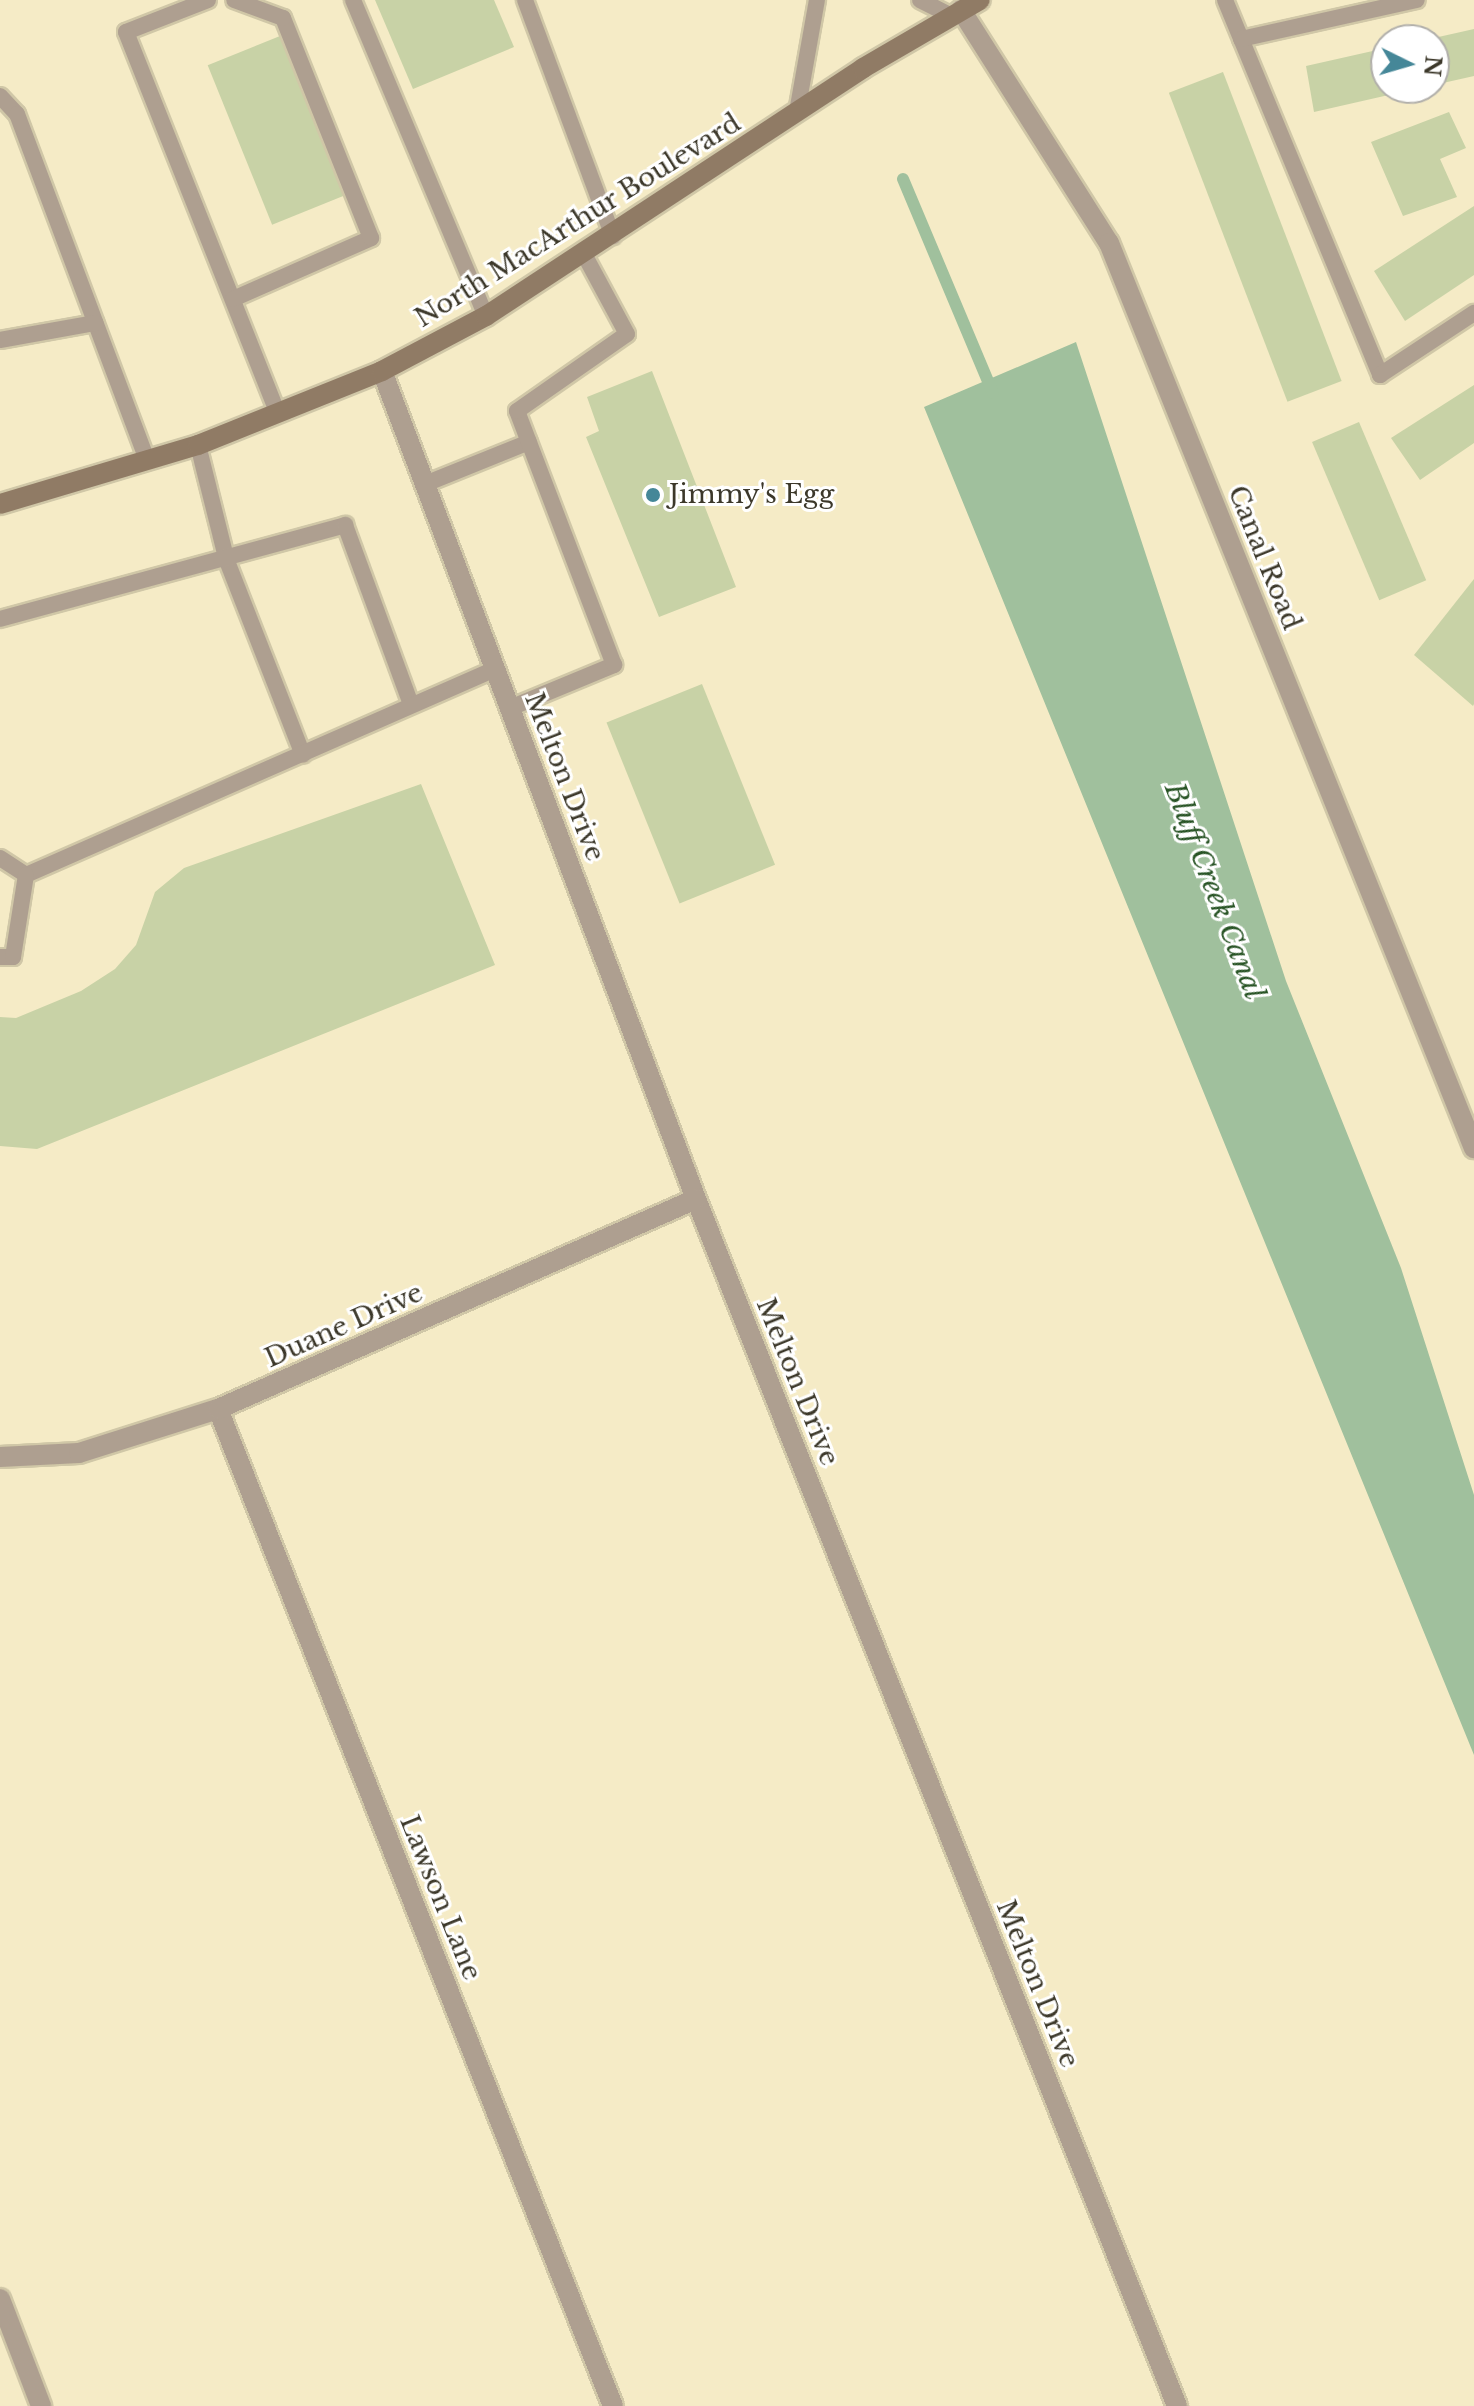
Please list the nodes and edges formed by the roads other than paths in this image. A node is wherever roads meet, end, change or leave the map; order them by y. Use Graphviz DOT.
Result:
graph roads {
  1 [pos="208,0"];
  2 [pos="234,0"];
  3 [pos="353,0"];
  4 [pos="525,0"];
  5 [pos="817,0"];
  6 [pos="920,0"];
  7 [pos="1225,0"];
  8 [pos="1417,0"];
  9 [pos="964,8"];
  10 [pos="1241,39"];
  11 [pos="0,96"];
  12 [pos="797,112"];
  13 [pos="613,236"];
  14 [pos="584,254"];
  15 [pos="233,299"];
  16 [pos="1474,313"];
  17 [pos="486,316"];
  18 [pos="95,323"];
  19 [pos="0,340"];
  20 [pos="382,371"];
  21 [pos="278,413"];
  22 [pos="529,442"];
  23 [pos="198,445"];
  24 [pos="147,460"];
  25 [pos="425,484"];
  26 [pos="0,504"];
  27 [pos="227,561"];
  28 [pos="0,619"];
  29 [pos="495,669"];
  30 [pos="411,704"];
  31 [pos="510,708"];
  32 [pos="303,755"];
  33 [pos="0,858"];
  34 [pos="26,875"];
  35 [pos="0,957"];
  36 [pos="1474,1148"];
  37 [pos="696,1199"];
  38 [pos="218,1409"];
  39 [pos="0,1457"];
  40 [pos="0,2299"];
  41 [pos="41,2406"];
  42 [pos="613,2406"];
  43 [pos="1177,2406"];
  1 -- 15 [label="lane"];
  2 -- 15 [label="lane"];
  3 -- 17 [label="lane"];
  4 -- 13 [label="lane"];
  5 -- 12 [label="lane"];
  6 -- 9 [label="lane"];
  7 -- 10 [label="lane"];
  8 -- 10 [label="lane"];
  9 -- 12 [label="main road, North MacArthur Boulevard"];
  9 -- 36 [label="street, Canal Road"];
  10 -- 16 [label="lane"];
  11 -- 18 [label="lane"];
  12 -- 13 [label="main road, North MacArthur Boulevard"];
  13 -- 14 [label="main road, North MacArthur Boulevard"];
  14 -- 17 [label="main road, North MacArthur Boulevard"];
  14 -- 22 [label="lane"];
  15 -- 21 [label="lane"];
  17 -- 20 [label="main road, North MacArthur Boulevard"];
  18 -- 19 [label="lane"];
  18 -- 24 [label="lane"];
  20 -- 21 [label="main road, North MacArthur Boulevard"];
  20 -- 25 [label="street, Melton Drive"];
  21 -- 23 [label="main road, North MacArthur Boulevard"];
  22 -- 25 [label="lane"];
  22 -- 31 [label="lane"];
  23 -- 24 [label="main road, North MacArthur Boulevard"];
  23 -- 27 [label="lane"];
  24 -- 26 [label="main road, North MacArthur Boulevard"];
  25 -- 29 [label="street, Melton Drive"];
  27 -- 28 [label="lane"];
  27 -- 30 [label="lane"];
  27 -- 32 [label="lane"];
  29 -- 30 [label="lane"];
  29 -- 31 [label="street, Melton Drive"];
  30 -- 32 [label="lane"];
  31 -- 37 [label="street, Melton Drive"];
  32 -- 34 [label="lane"];
  33 -- 34 [label="lane"];
  34 -- 35 [label="lane"];
  37 -- 38 [label="street, Duane Drive"];
  37 -- 43 [label="street, Melton Drive"];
  38 -- 39 [label="street, Duane Drive"];
  38 -- 42 [label="street, Lawson Lane"];
  40 -- 41 [label="street"];
}
